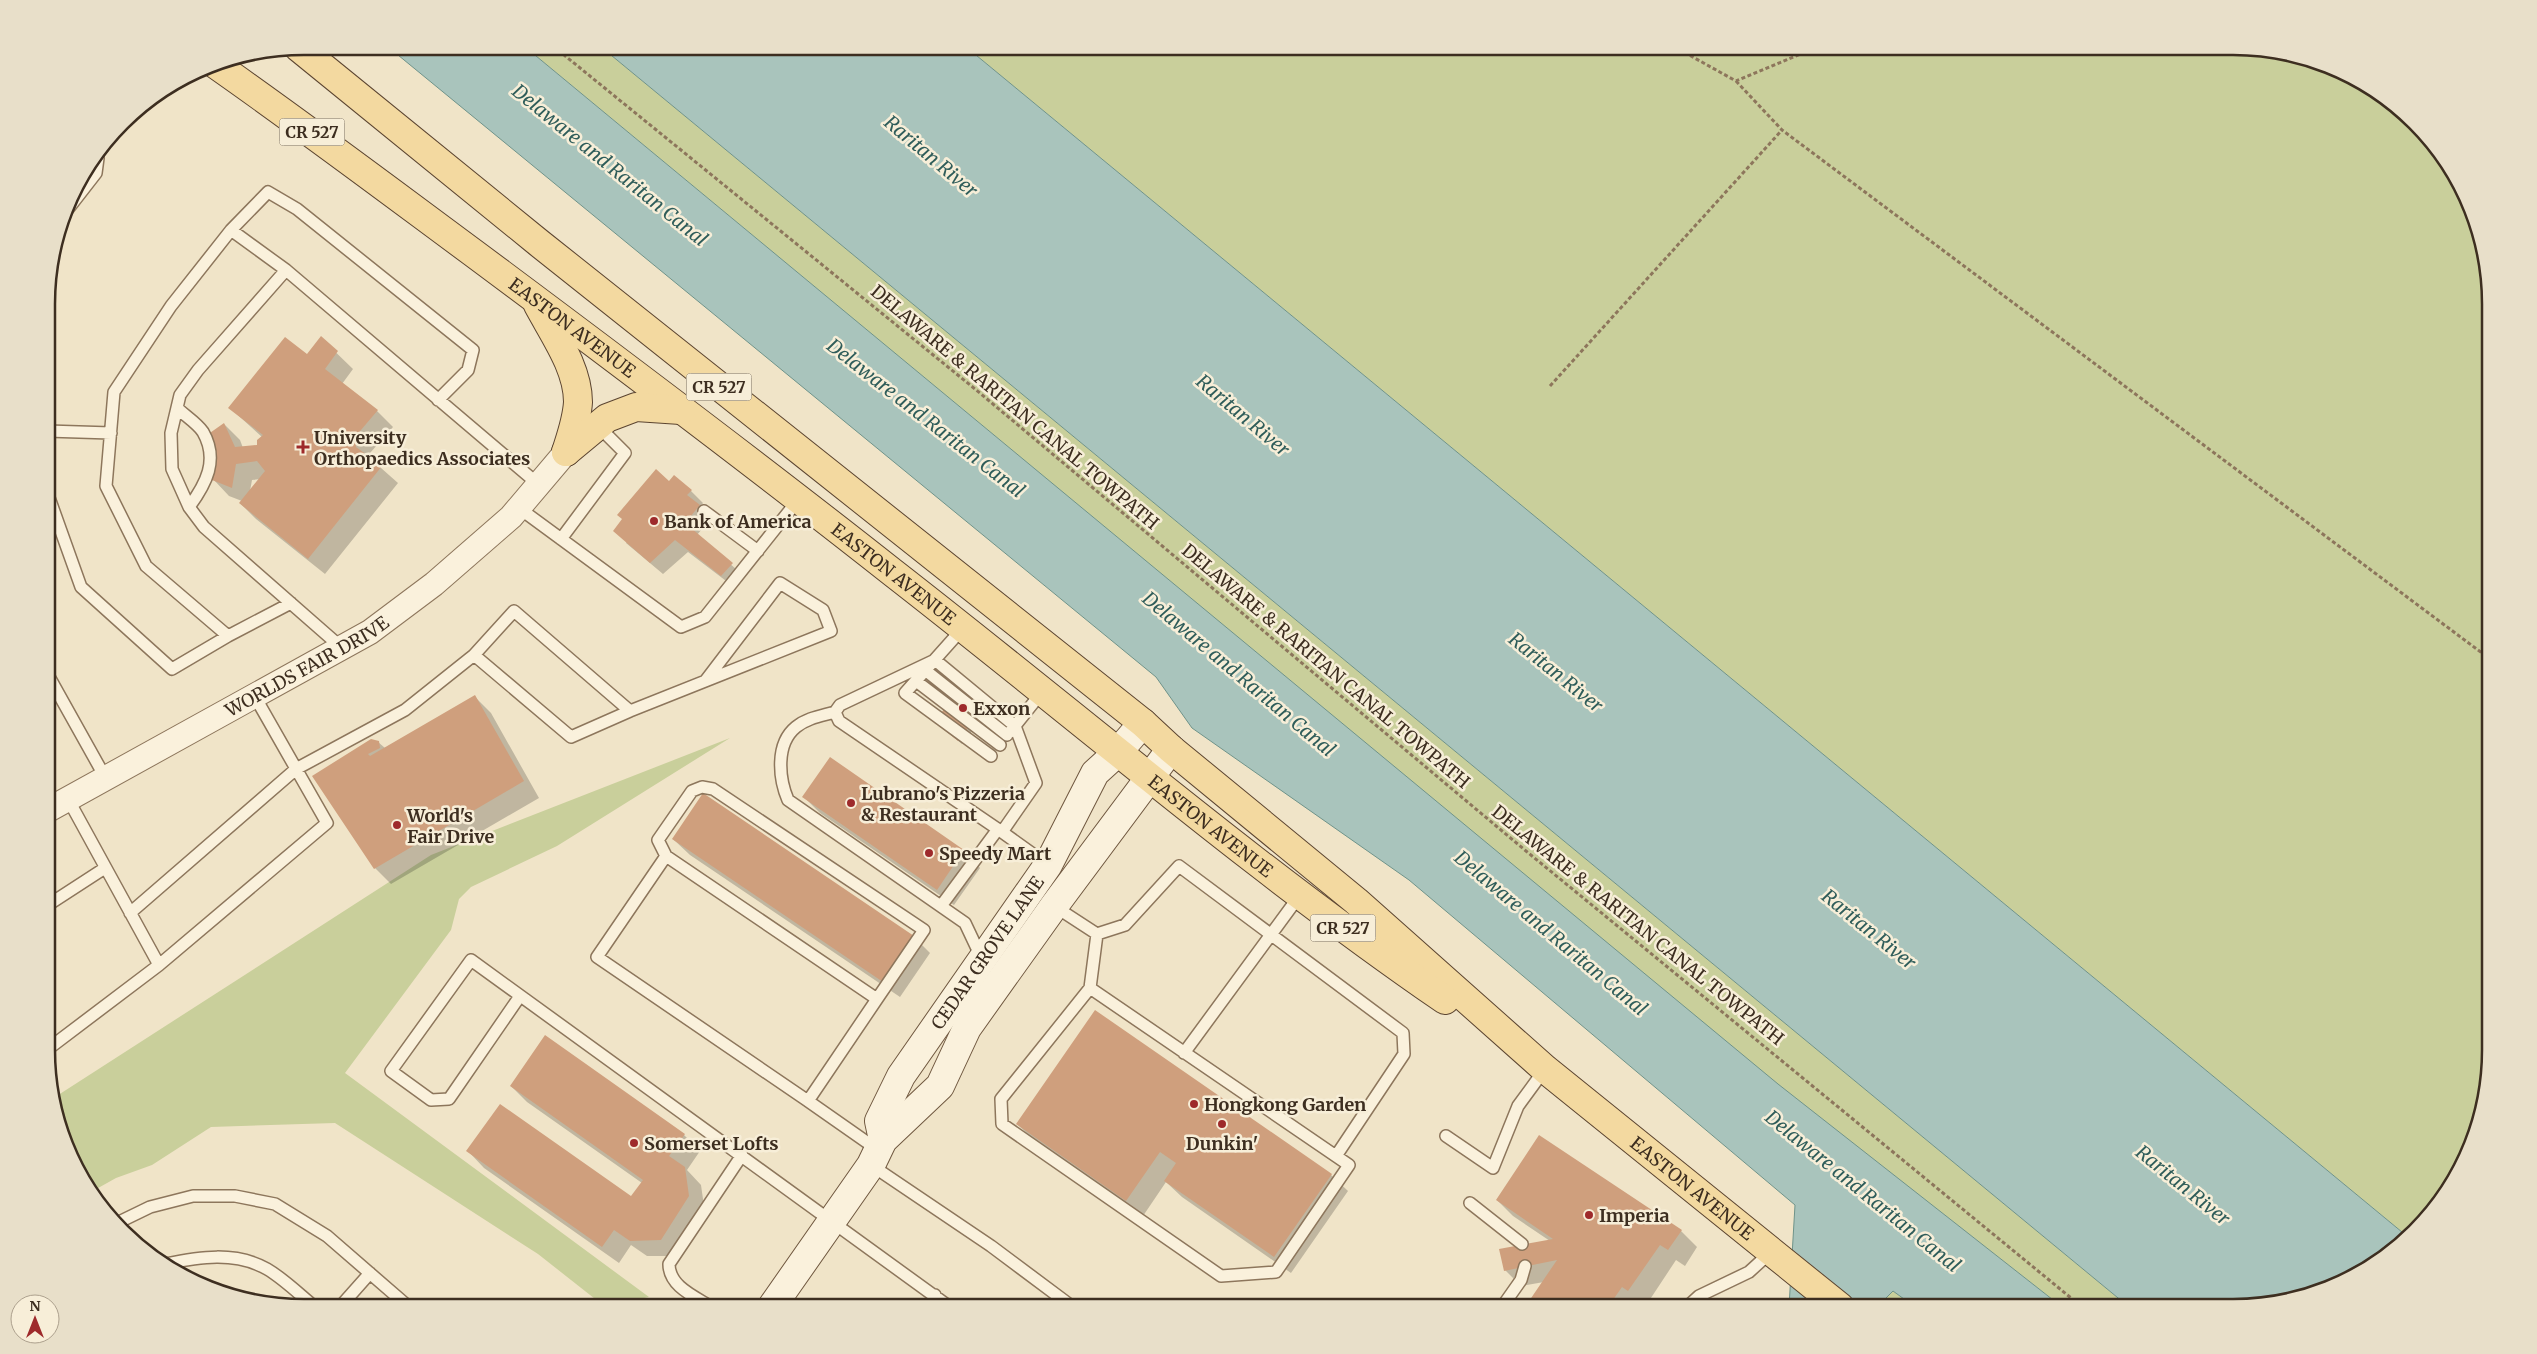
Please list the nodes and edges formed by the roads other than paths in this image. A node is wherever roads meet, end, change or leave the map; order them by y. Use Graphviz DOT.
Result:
graph roads {
  1 [pos="307,55"];
  2 [pos="222,69"];
  3 [pos="97,166"];
  4 [pos="83,190"];
  5 [pos="231,230"];
  6 [pos="286,270"];
  7 [pos="535,300"];
  8 [pos="438,400"];
  9 [pos="177,408"];
  10 [pos="681,410"];
  11 [pos="598,426"];
  12 [pos="55,431"];
  13 [pos="110,433"];
  14 [pos="566,452"];
  15 [pos="538,484"];
  16 [pos="798,500"];
  17 [pos="188,506"];
  18 [pos="519,508"];
  19 [pos="704,512"];
  20 [pos="55,514"];
  21 [pos="561,539"];
  22 [pos="758,551"];
  23 [pos="291,603"];
  24 [pos="962,628"];
  25 [pos="228,636"];
  26 [pos="342,648"];
  27 [pos="474,655"];
  28 [pos="935,660"];
  29 [pos="925,670"];
  30 [pos="706,680"];
  31 [pos="916,681"];
  32 [pos="55,688"];
  33 [pos="1042,692"];
  34 [pos="254,695"];
  35 [pos="630,711"];
  36 [pos="835,712"];
  37 [pos="1143,723"];
  38 [pos="1015,726"];
  39 [pos="1008,735"];
  40 [pos="1000,745"];
  41 [pos="1171,749"];
  42 [pos="1117,753"];
  43 [pos="296,769"];
  44 [pos="105,777"];
  45 [pos="1149,777"];
  46 [pos="58,804"];
  47 [pos="1000,831"];
  48 [pos="666,856"];
  49 [pos="1048,865"];
  50 [pos="105,868"];
  51 [pos="1300,895"];
  52 [pos="55,900"];
  53 [pos="941,906"];
  54 [pos="1054,906"];
  55 [pos="130,914"];
  56 [pos="1097,934"];
  57 [pos="1271,934"];
  58 [pos="982,959"];
  59 [pos="159,965"];
  60 [pos="1090,988"];
  61 [pos="520,996"];
  62 [pos="877,999"];
  63 [pos="55,1045"];
  64 [pos="1184,1053"];
  65 [pos="1545,1069"];
  66 [pos="808,1101"];
  67 [pos="1446,1136"];
  68 [pos="878,1152"];
  69 [pos="742,1155"];
  70 [pos="1336,1156"];
  71 [pos="1470,1203"];
  72 [pos="123,1220"];
  73 [pos="832,1221"];
  74 [pos="1522,1244"];
  75 [pos="1772,1251"];
  76 [pos="174,1262"];
  77 [pos="1525,1266"];
  78 [pos="370,1273"];
  79 [pos="935,1295"];
  80 [pos="305,1299"];
  81 [pos="347,1299"];
  82 [pos="400,1299"];
  83 [pos="699,1299"];
  84 [pos="777,1299"];
  85 [pos="932,1299"];
  86 [pos="940,1299"];
  87 [pos="1062,1299"];
  88 [pos="1508,1299"];
  89 [pos="1696,1299"];
  90 [pos="1830,1299"];
  1 -- 37 [label="main road, EASTON AVENUE / CR 527"];
  2 -- 7 [label="main road, EASTON AVENUE / CR 527"];
  3 -- 4 [label="lane"];
  5 -- 6 [label="lane"];
  5 -- 8 [label="lane"];
  5 -- 13 [label="lane"];
  6 -- 8 [label="lane"];
  6 -- 9 [label="lane"];
  7 -- 10 [label="main road, EASTON AVENUE / CR 527"];
  7 -- 14 [label="main road"];
  8 -- 15 [label="lane"];
  9 -- 17 [label="lane"];
  9 -- 17 [label="lane"];
  10 -- 11 [label="main road"];
  10 -- 16 [label="main road, EASTON AVENUE / CR 527"];
  11 -- 14 [label="main road"];
  11 -- 21 [label="lane"];
  12 -- 13 [label="lane"];
  13 -- 25 [label="lane"];
  14 -- 15 [label="street, WORLDS FAIR DRIVE"];
  15 -- 18 [label="street, WORLDS FAIR DRIVE"];
  16 -- 22 [label="lane"];
  16 -- 24 [label="main road, EASTON AVENUE / CR 527"];
  17 -- 23 [label="lane"];
  18 -- 21 [label="lane"];
  18 -- 26 [label="street, WORLDS FAIR DRIVE"];
  19 -- 22 [label="lane"];
  20 -- 25 [label="lane"];
  21 -- 22 [label="lane"];
  23 -- 25 [label="lane"];
  23 -- 26 [label="lane"];
  24 -- 28 [label="lane"];
  24 -- 33 [label="main road, EASTON AVENUE / CR 527"];
  26 -- 34 [label="street, WORLDS FAIR DRIVE"];
  27 -- 35 [label="lane"];
  27 -- 35 [label="lane"];
  27 -- 43 [label="lane"];
  28 -- 29 [label="lane"];
  28 -- 36 [label="lane"];
  28 -- 38 [label="lane"];
  29 -- 31 [label="lane"];
  29 -- 39 [label="lane"];
  30 -- 30 [label="lane"];
  30 -- 35 [label="lane"];
  31 -- 40 [label="lane"];
  31 -- 40 [label="lane"];
  32 -- 44 [label="lane"];
  33 -- 38 [label="lane"];
  33 -- 42 [label="main road, EASTON AVENUE / CR 527"];
  34 -- 43 [label="lane"];
  34 -- 44 [label="street, WORLDS FAIR DRIVE"];
  36 -- 47 [label="lane"];
  36 -- 53 [label="lane"];
  37 -- 41 [label="main road, EASTON AVENUE / CR 527"];
  37 -- 42 [label="main road, CEDAR GROVE LANE"];
  38 -- 39 [label="lane"];
  38 -- 47 [label="lane"];
  39 -- 40 [label="lane"];
  41 -- 45 [label="main road, CEDAR GROVE LANE"];
  41 -- 65 [label="main road, EASTON AVENUE / CR 527"];
  42 -- 45 [label="main road, EASTON AVENUE / CR 527"];
  42 -- 49 [label="main road, CEDAR GROVE LANE"];
  43 -- 55 [label="lane"];
  43 -- 59 [label="lane"];
  44 -- 46 [label="street, WORLDS FAIR DRIVE"];
  45 -- 51 [label="main road, EASTON AVENUE / CR 527"];
  45 -- 54 [label="main road, CEDAR GROVE LANE"];
  46 -- 50 [label="lane"];
  47 -- 49 [label="lane"];
  47 -- 53 [label="lane"];
  48 -- 62 [label="lane"];
  48 -- 62 [label="lane"];
  48 -- 66 [label="lane"];
  49 -- 58 [label="main road, CEDAR GROVE LANE"];
  50 -- 52 [label="lane"];
  50 -- 55 [label="lane"];
  51 -- 57 [label="lane"];
  51 -- 65 [label="main road, EASTON AVENUE / CR 527"];
  53 -- 58 [label="lane"];
  54 -- 56 [label="lane"];
  54 -- 68 [label="main road, CEDAR GROVE LANE"];
  55 -- 59 [label="lane"];
  56 -- 57 [label="lane"];
  56 -- 60 [label="lane"];
  57 -- 64 [label="lane"];
  57 -- 70 [label="lane"];
  58 -- 68 [label="main road, CEDAR GROVE LANE"];
  59 -- 63 [label="lane"];
  60 -- 64 [label="lane"];
  60 -- 70 [label="lane"];
  61 -- 61 [label="lane"];
  61 -- 69 [label="lane"];
  62 -- 66 [label="lane"];
  64 -- 70 [label="lane"];
  65 -- 67 [label="lane"];
  65 -- 75 [label="main road, EASTON AVENUE / CR 527"];
  66 -- 68 [label="lane"];
  68 -- 73 [label="main road, CEDAR GROVE LANE"];
  68 -- 87 [label="lane"];
  69 -- 73 [label="lane"];
  69 -- 83 [label="lane"];
  71 -- 74 [label="lane"];
  72 -- 78 [label="lane"];
  73 -- 79 [label="lane"];
  73 -- 84 [label="main road, CEDAR GROVE LANE"];
  75 -- 89 [label="lane"];
  75 -- 90 [label="main road, EASTON AVENUE / CR 527"];
  76 -- 80 [label="lane"];
  77 -- 88 [label="lane"];
  78 -- 81 [label="lane"];
  78 -- 82 [label="lane"];
  79 -- 85 [label="lane"];
  79 -- 86 [label="lane"];
}
